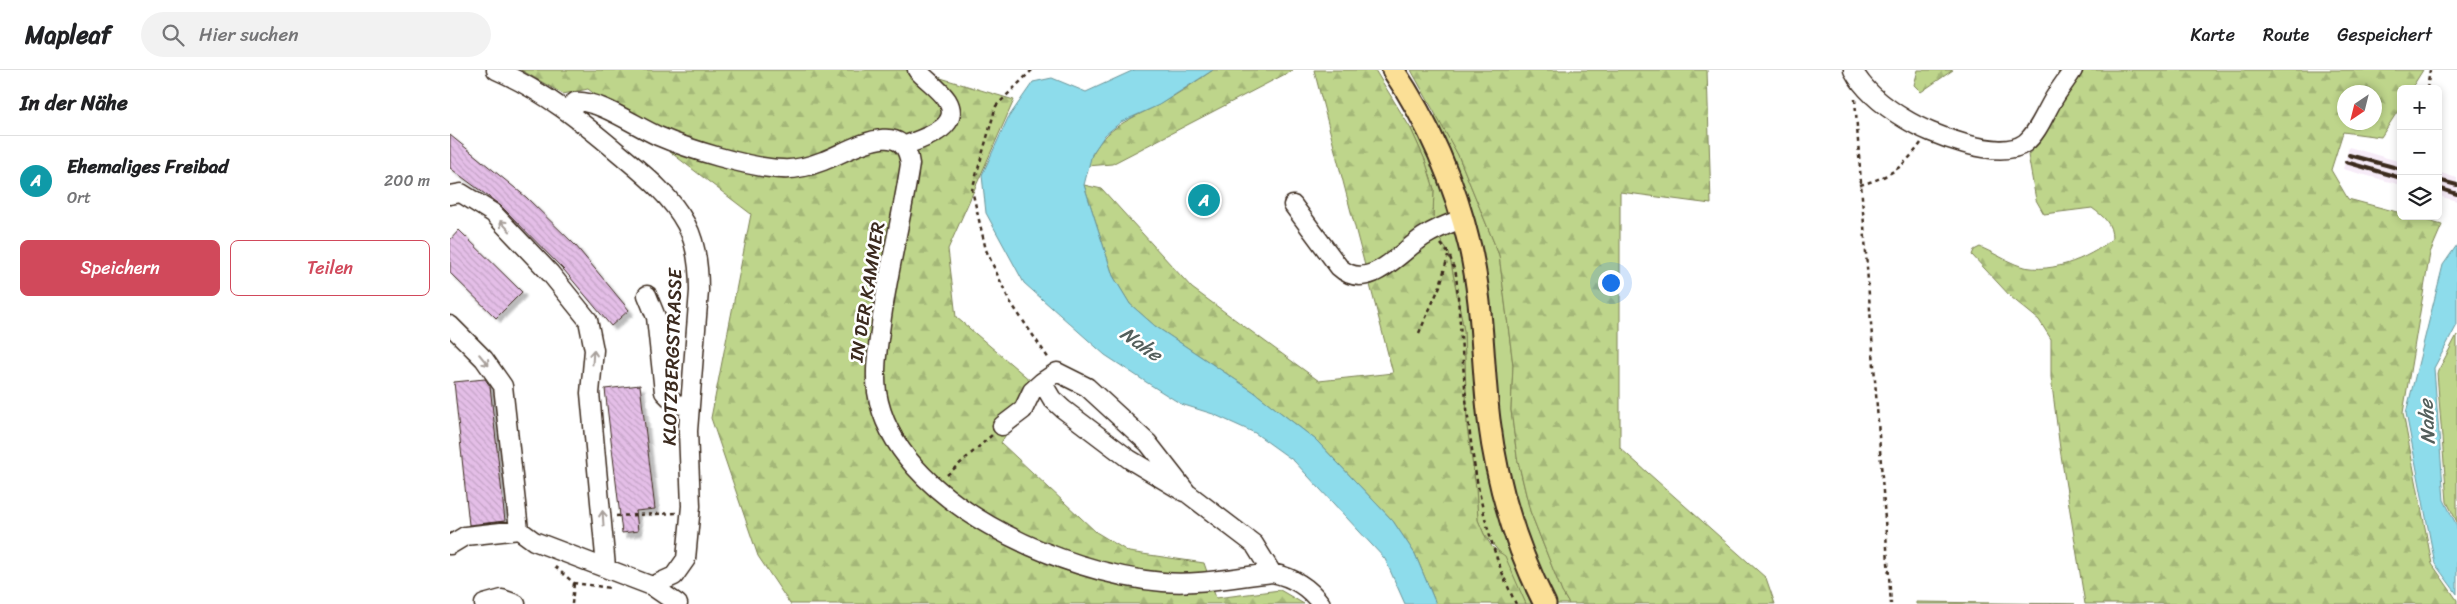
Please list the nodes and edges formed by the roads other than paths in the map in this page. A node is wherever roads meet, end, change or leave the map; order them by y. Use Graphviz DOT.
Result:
graph roads {
  1 [pos="496,70"];
  2 [pos="917,70"];
  3 [pos="1393,70"];
  4 [pos="1852,70"];
  5 [pos="2074,70"];
  6 [pos="566,109"];
  7 [pos="903,146"];
  8 [pos="450,195"];
  9 [pos="1293,205"];
  10 [pos="1462,218"];
  11 [pos="647,295"];
  12 [pos="450,325"];
  13 [pos="1042,382"];
  14 [pos="690,406"];
  15 [pos="1002,426"];
  16 [pos="1187,493"];
  17 [pos="519,530"];
  18 [pos="450,544"];
  19 [pos="606,567"];
  20 [pos="1272,573"];
  21 [pos="652,586"];
  22 [pos="484,604"];
  23 [pos="516,604"];
  24 [pos="678,604"];
  25 [pos="1321,604"];
  26 [pos="1545,604"];
  1 -- 6 [label="street, KLOTZBERGSTRASSE"];
  2 -- 7 [label="street"];
  3 -- 10 [label="main road"];
  4 -- 5 [label="street"];
  6 -- 7 [label="street"];
  6 -- 14 [label="street, KLOTZBERGSTRASSE"];
  7 -- 20 [label="street, IN DER KAMMER"];
  19 -- 8 [label="street, one-way"];
  9 -- 10 [label="street"];
  10 -- 26 [label="main road"];
  11 -- 14 [label="street"];
  12 -- 17 [label="street, one-way"];
  13 -- 15 [label="street"];
  13 -- 16 [label="street"];
  13 -- 16 [label="street"];
  14 -- 21 [label="street, KLOTZBERGSTRASSE"];
  16 -- 20 [label="street"];
  17 -- 18 [label="street"];
  17 -- 19 [label="street"];
  19 -- 21 [label="street"];
  20 -- 25 [label="street"];
  21 -- 24 [label="street"];
  22 -- 23 [label="street"];
}
